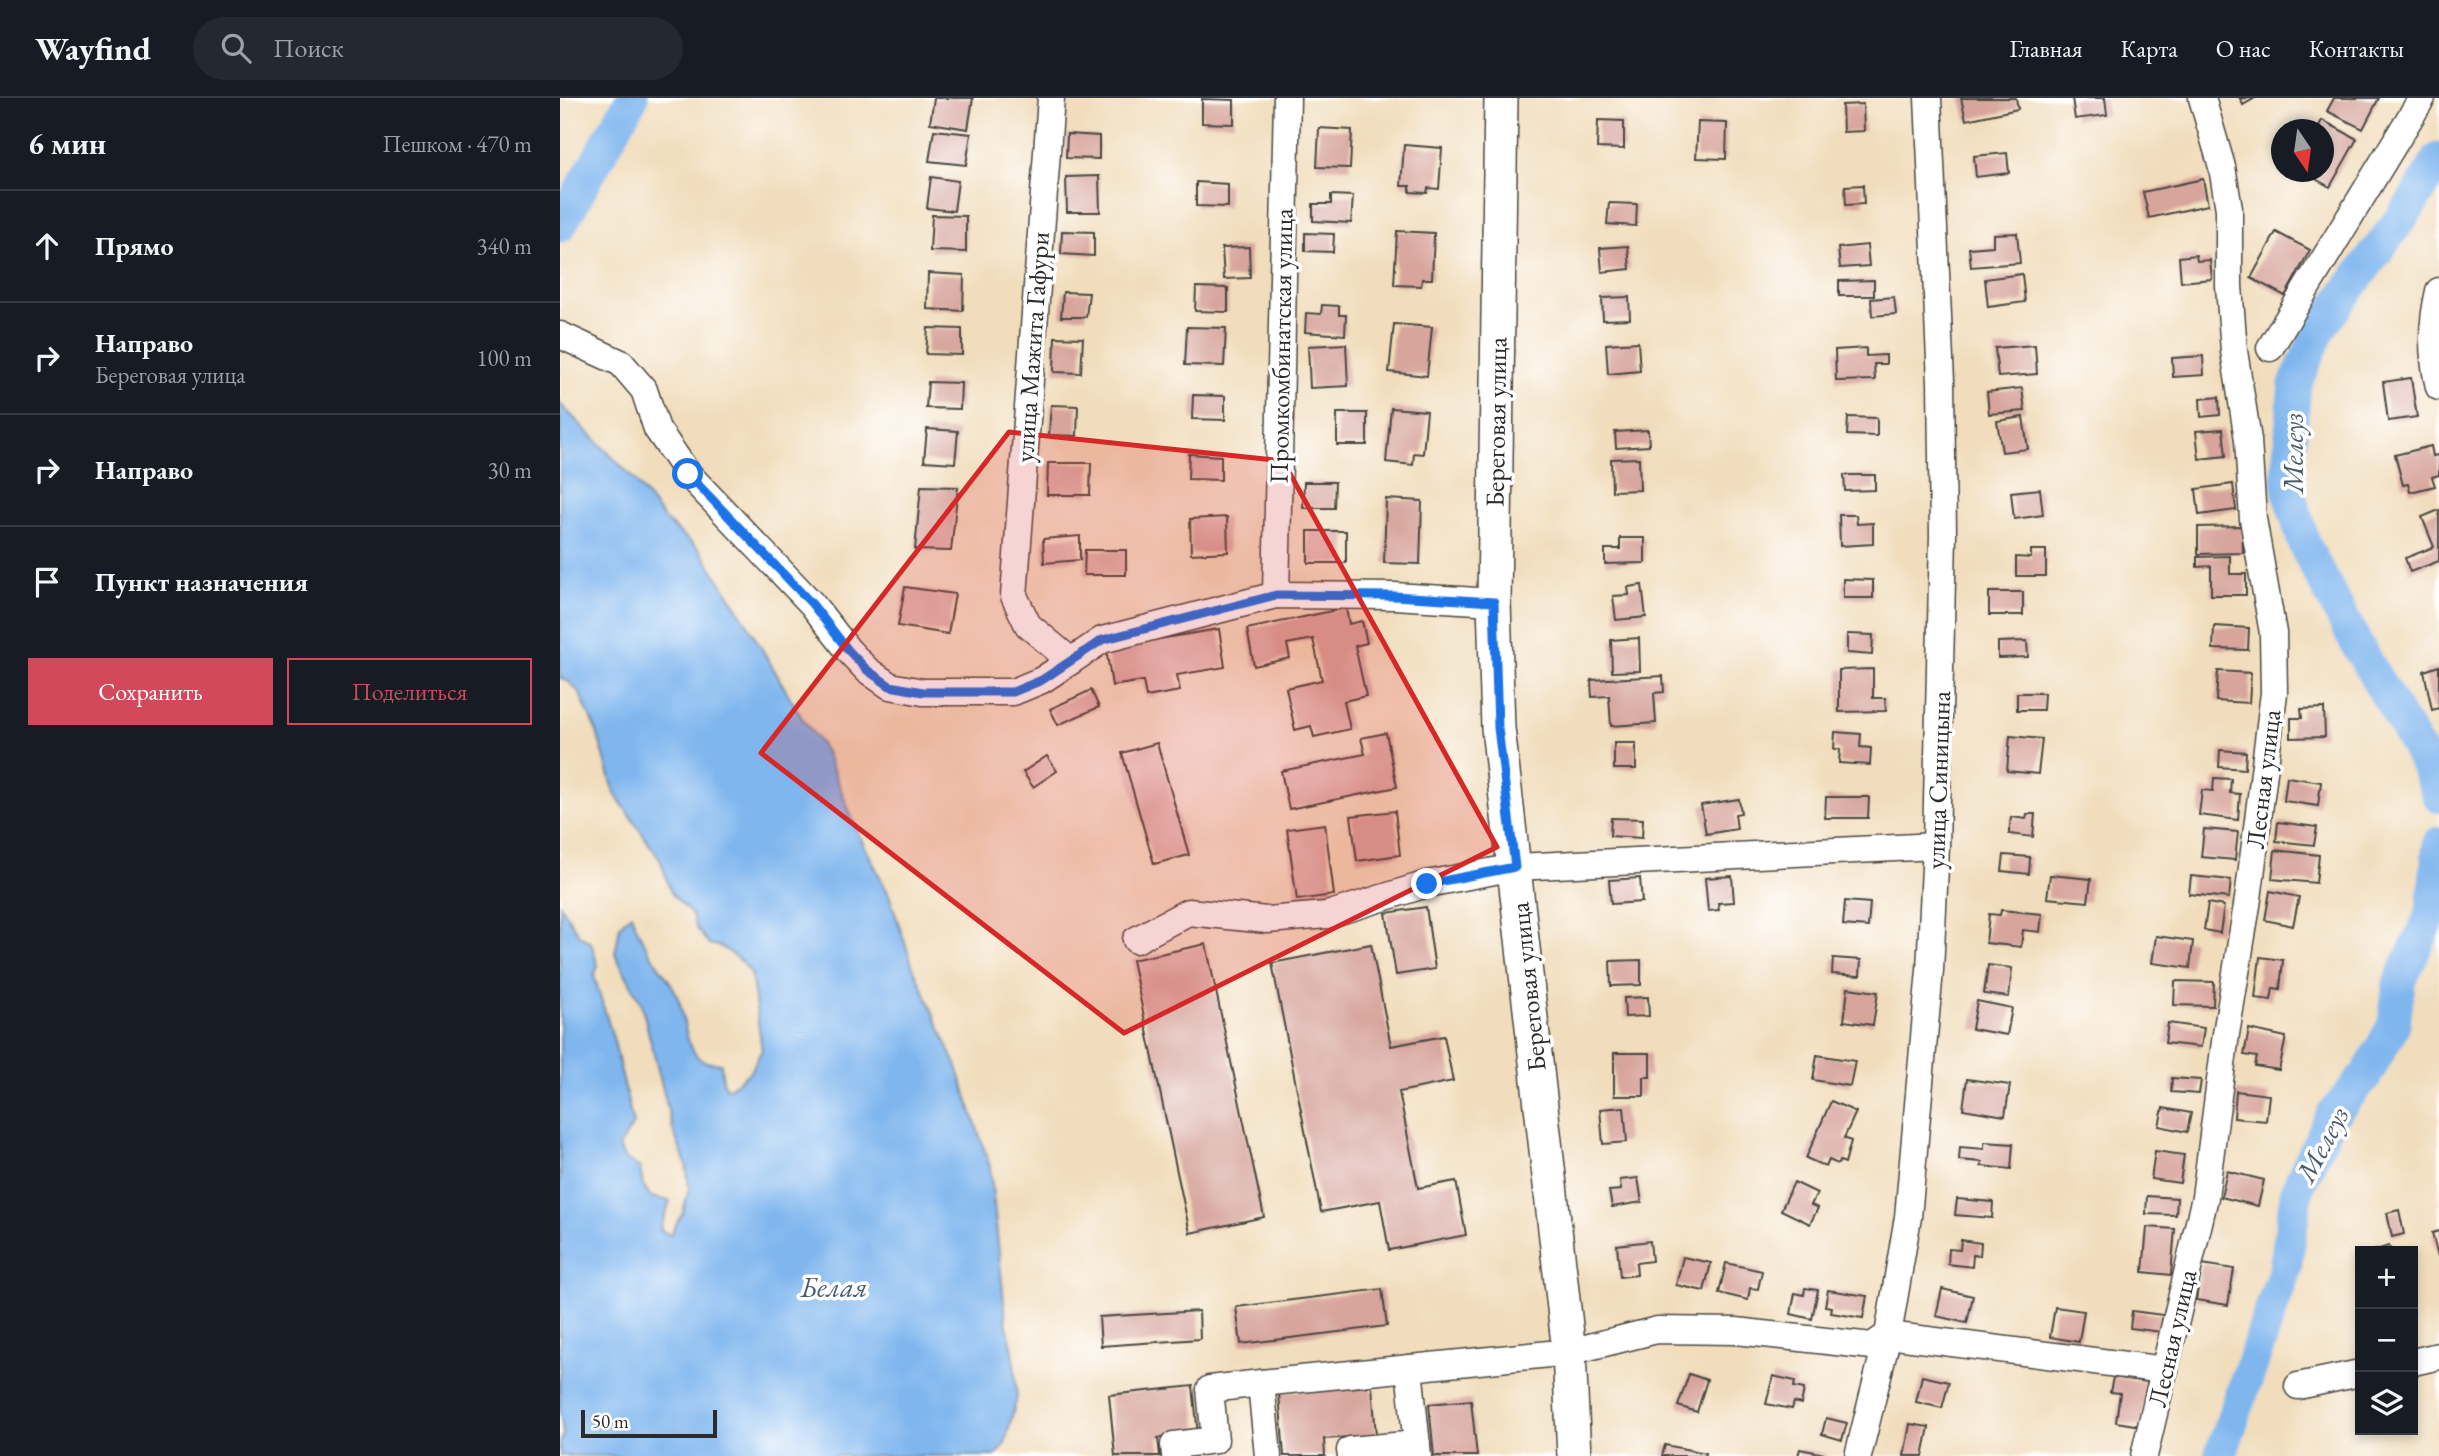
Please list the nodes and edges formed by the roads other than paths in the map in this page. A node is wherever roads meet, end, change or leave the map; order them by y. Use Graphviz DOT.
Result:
graph roads {
  1 [pos="1051,98"];
  2 [pos="1277,98"];
  3 [pos="1289,98"];
  4 [pos="1501,98"];
  5 [pos="1928,98"];
  6 [pos="2202,98"];
  7 [pos="2422,98"];
  8 [pos="2439,291"];
  9 [pos="560,335"];
  10 [pos="2270,348"];
  11 [pos="2439,387"];
  12 [pos="1276,595"];
  13 [pos="1494,602"];
  14 [pos="1071,662"];
  15 [pos="1936,846"];
  16 [pos="1515,867"];
  17 [pos="1136,940"];
  18 [pos="1888,1335"];
  19 [pos="1569,1352"];
  20 [pos="2439,1356"];
  21 [pos="2418,1361"];
  22 [pos="1409,1367"];
  23 [pos="2165,1370"];
  24 [pos="2355,1374"];
  25 [pos="1261,1383"];
  26 [pos="2298,1386"];
  27 [pos="1417,1450"];
  28 [pos="1175,1456"];
  29 [pos="1268,1456"];
  30 [pos="1351,1456"];
  31 [pos="1574,1456"];
  32 [pos="1858,1456"];
  33 [pos="2144,1456"];
  1 -- 14 [label="street, улица Мажита Гафури"];
  2 -- 3 [label="street"];
  3 -- 12 [label="street, Промкомбинатская улица"];
  4 -- 13 [label="main road, Береговая улица"];
  5 -- 15 [label="street, улица Синицына"];
  6 -- 23 [label="street, Лесная улица"];
  7 -- 10 [label="street"];
  8 -- 11 [label="street"];
  9 -- 14 [label="street"];
  12 -- 13 [label="street"];
  12 -- 14 [label="street"];
  13 -- 16 [label="main road, Береговая улица"];
  15 -- 16 [label="street"];
  15 -- 18 [label="street, улица Синицына"];
  16 -- 17 [label="street"];
  16 -- 19 [label="main road, Береговая улица"];
  18 -- 19 [label="street"];
  18 -- 23 [label="street"];
  18 -- 32 [label="street, улица Синицына"];
  19 -- 22 [label="street"];
  19 -- 31 [label="main road, Береговая улица"];
  20 -- 21 [label="street"];
  22 -- 25 [label="street"];
  22 -- 27 [label="street"];
  23 -- 33 [label="street, Лесная улица"];
  24 -- 26 [label="street"];
  25 -- 28 [label="street"];
  25 -- 29 [label="street"];
  27 -- 30 [label="street"];
}
